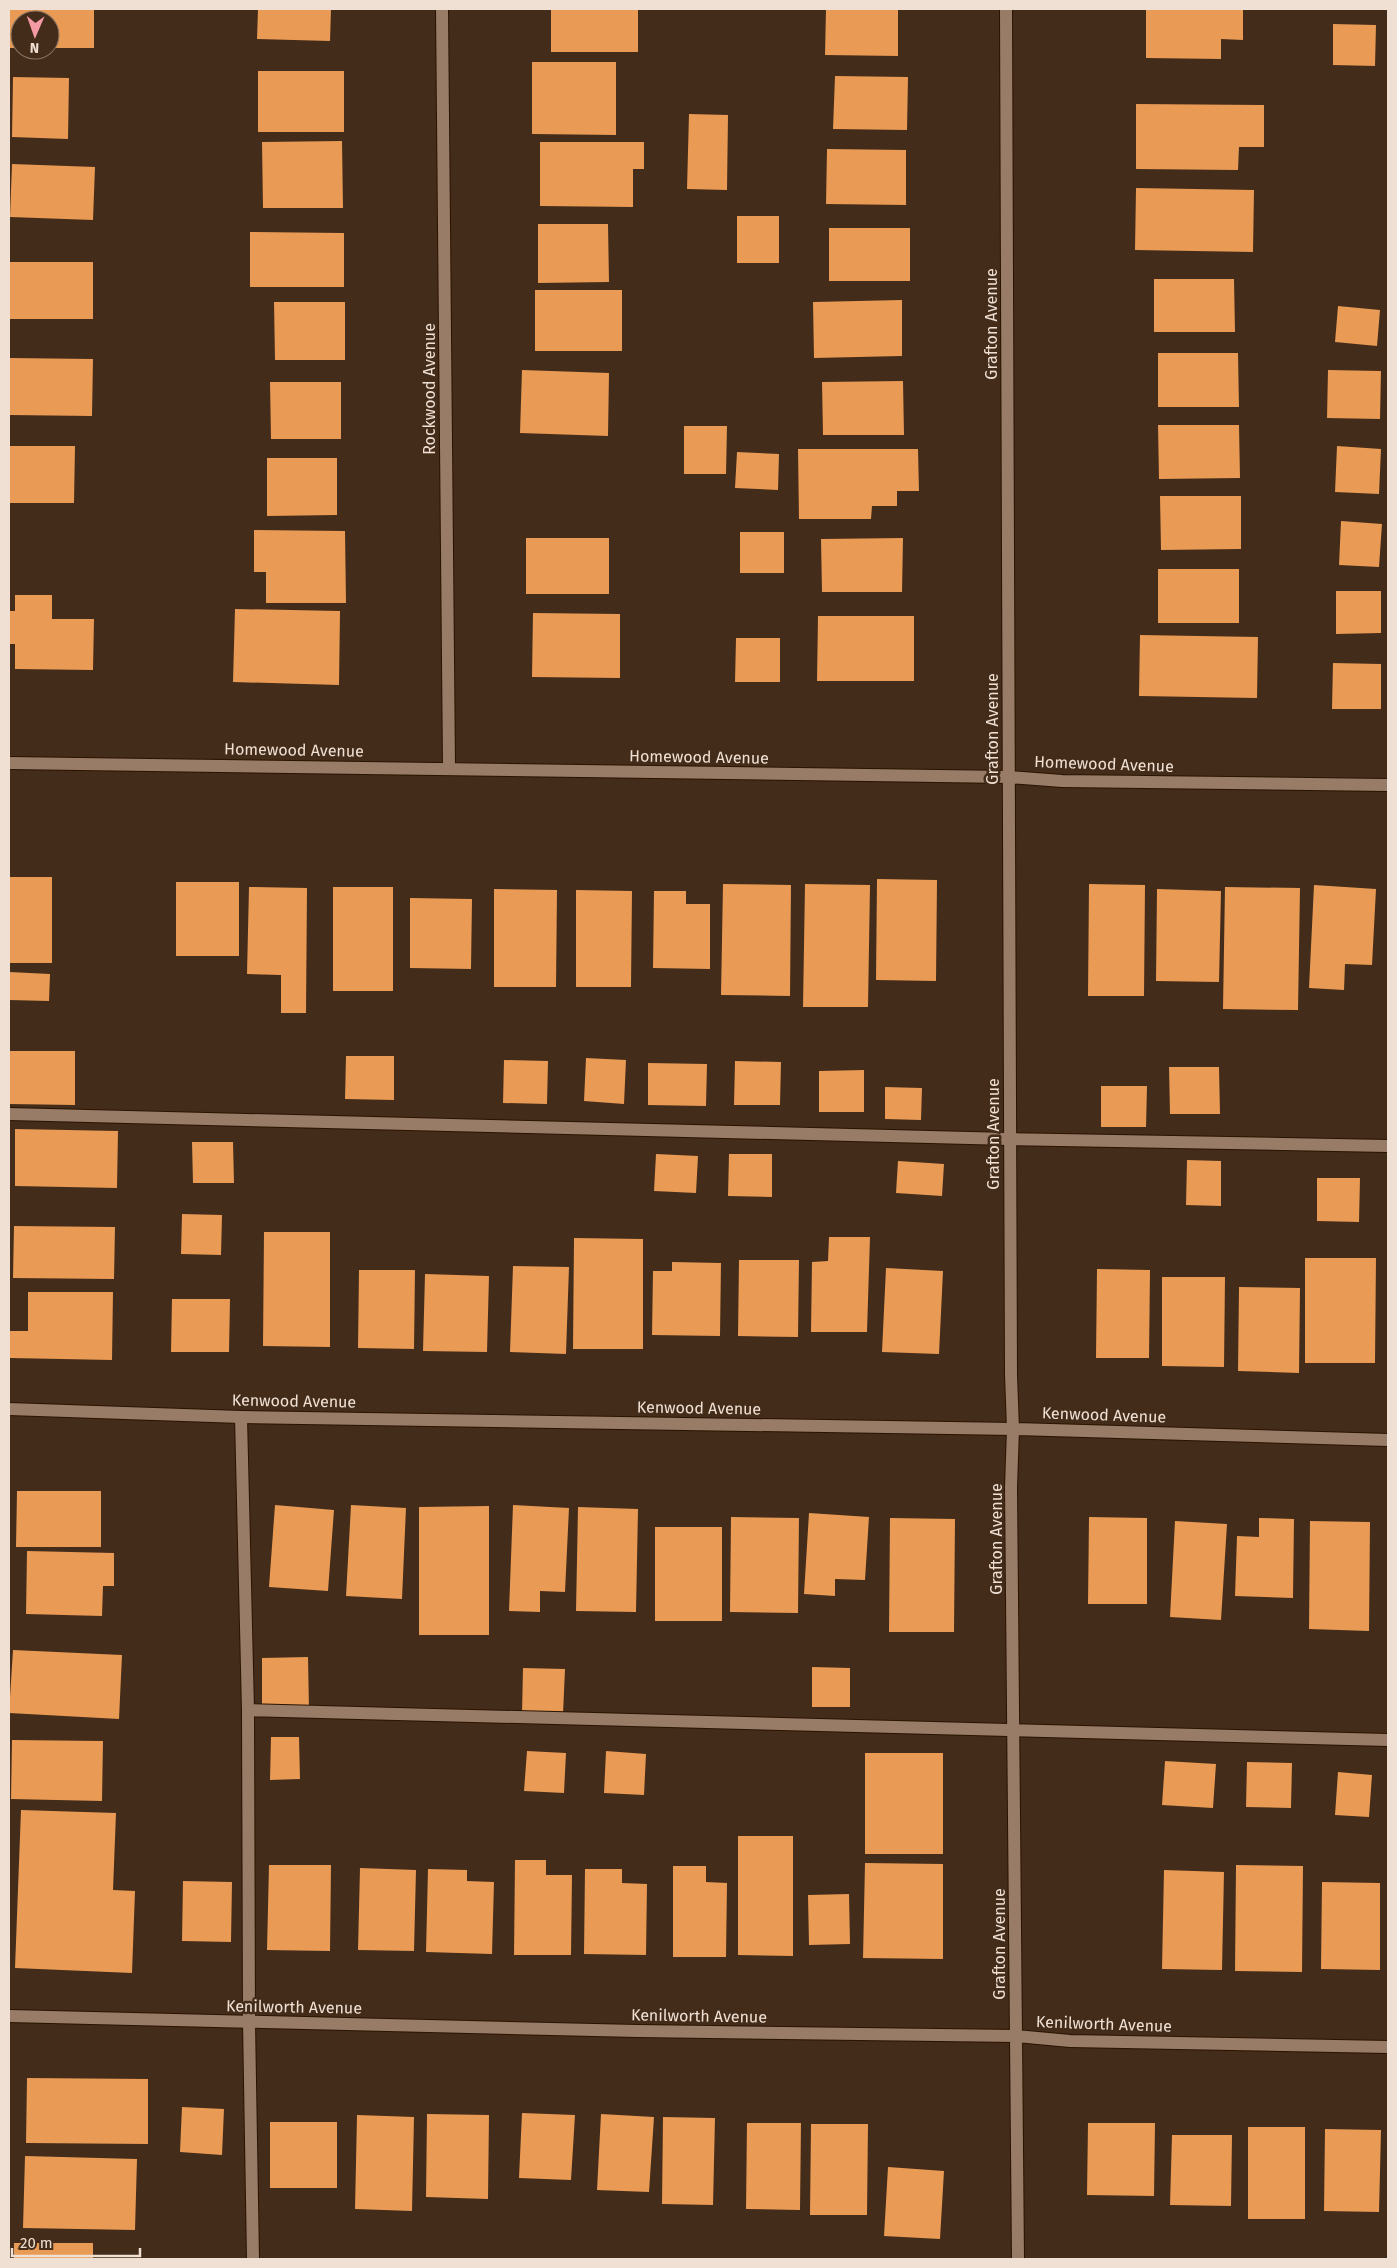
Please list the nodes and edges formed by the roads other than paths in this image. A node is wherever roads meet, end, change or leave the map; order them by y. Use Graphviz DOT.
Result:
graph roads {
  1 [pos="442,9"];
  2 [pos="1006,9"];
  3 [pos="9,763"];
  4 [pos="448,768"];
  5 [pos="1008,777"];
  6 [pos="1388,785"];
  7 [pos="9,1114"];
  8 [pos="1010,1139"];
  9 [pos="1388,1146"];
  10 [pos="9,1409"];
  11 [pos="241,1417"];
  12 [pos="1013,1428"];
  13 [pos="1388,1440"];
  14 [pos="248,1710"];
  15 [pos="1013,1731"];
  16 [pos="1388,1740"];
  17 [pos="9,2016"];
  18 [pos="249,2022"];
  19 [pos="1016,2036"];
  20 [pos="1388,2047"];
  21 [pos="252,2259"];
  22 [pos="1018,2259"];
  1 -- 4 [label="street, Rockwood Avenue"];
  2 -- 5 [label="street, Grafton Avenue"];
  3 -- 4 [label="street, Homewood Avenue"];
  4 -- 5 [label="street, Homewood Avenue"];
  5 -- 6 [label="street, Homewood Avenue"];
  5 -- 8 [label="street, Grafton Avenue"];
  7 -- 8 [label="street"];
  8 -- 9 [label="street"];
  8 -- 12 [label="street, Grafton Avenue"];
  10 -- 11 [label="street, Kenwood Avenue"];
  11 -- 12 [label="street, Kenwood Avenue"];
  11 -- 14 [label="street"];
  12 -- 13 [label="street, Kenwood Avenue"];
  12 -- 15 [label="street, Grafton Avenue"];
  14 -- 15 [label="street"];
  14 -- 18 [label="street"];
  15 -- 16 [label="street"];
  15 -- 19 [label="street, Grafton Avenue"];
  17 -- 18 [label="street, Kenilworth Avenue"];
  18 -- 19 [label="street, Kenilworth Avenue"];
  18 -- 21 [label="street"];
  19 -- 20 [label="street, Kenilworth Avenue"];
  19 -- 22 [label="street, Grafton Avenue"];
}
